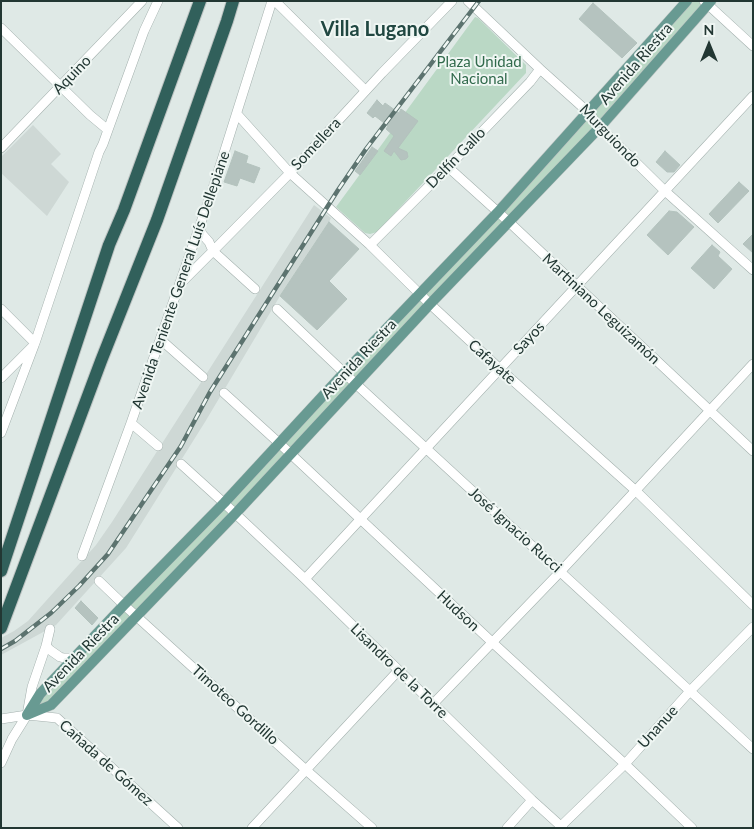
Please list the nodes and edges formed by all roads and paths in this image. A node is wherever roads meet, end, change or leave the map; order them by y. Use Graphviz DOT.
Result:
graph roads {
  1 [pos="142,1"];
  2 [pos="158,1"];
  3 [pos="200,1"];
  4 [pos="233,1"];
  5 [pos="274,1"];
  6 [pos="452,1"];
  7 [pos="468,1"];
  8 [pos="687,1"];
  9 [pos="707,2"];
  10 [pos="1,28"];
  11 [pos="753,46"];
  12 [pos="540,69"];
  13 [pos="61,87"];
  14 [pos="365,90"];
  15 [pos="753,96"];
  16 [pos="588,112"];
  17 [pos="237,114"];
  18 [pos="600,127"];
  19 [pos="108,130"];
  20 [pos="1,148"];
  21 [pos="448,167"];
  22 [pos="290,173"];
  23 [pos="665,191"];
  24 [pos="498,212"];
  25 [pos="509,222"];
  26 [pos="200,224"];
  27 [pos="370,245"];
  28 [pos="213,251"];
  29 [pos="753,270"];
  30 [pos="179,284"];
  31 [pos="577,286"];
  32 [pos="255,288"];
  33 [pos="420,294"];
  34 [pos="430,304"];
  35 [pos="1,309"];
  36 [pos="277,309"];
  37 [pos="160,339"];
  38 [pos="35,343"];
  39 [pos="753,364"];
  40 [pos="500,369"];
  41 [pos="344,373"];
  42 [pos="203,377"];
  43 [pos="1,378"];
  44 [pos="356,384"];
  45 [pos="224,393"];
  46 [pos="710,411"];
  47 [pos="131,423"];
  48 [pos="1,433"];
  49 [pos="279,443"];
  50 [pos="158,446"];
  51 [pos="426,449"];
  52 [pos="753,451"];
  53 [pos="290,454"];
  54 [pos="181,464"];
  55 [pos="635,490"];
  56 [pos="224,503"];
  57 [pos="235,514"];
  58 [pos="361,519"];
  59 [pos="82,556"];
  60 [pos="1,571"];
  61 [pos="560,571"];
  62 [pos="305,579"];
  63 [pos="100,581"];
  64 [pos="124,605"];
  65 [pos="753,605"];
  66 [pos="136,616"];
  67 [pos="753,627"];
  68 [pos="1,628"];
  69 [pos="50,629"];
  70 [pos="493,643"];
  71 [pos="46,646"];
  72 [pos="73,658"];
  73 [pos="398,670"];
  74 [pos="690,692"];
  75 [pos="434,704"];
  76 [pos="27,715"];
  77 [pos="2,719"];
  78 [pos="753,749"];
  79 [pos="1,763"];
  80 [pos="625,764"];
  81 [pos="306,770"];
  82 [pos="532,800"];
  83 [pos="562,827"];
  84 [pos="178,828"];
  85 [pos="252,828"];
  86 [pos="372,828"];
  87 [pos="507,828"];
  88 [pos="692,828"];
  1 -- 13 [label="street, Aquino"];
  2 -- 19 [label="street"];
  3 -- 60 [label="highway"];
  4 -- 68 [label="highway"];
  5 -- 14 [label="street"];
  5 -- 17 [label="street, Avenida Teniente General Luís Dellepiane"];
  6 -- 14 [label="street, Somellera"];
  7 -- 12 [label="street, Murguiondo"];
  8 -- 16 [label="main road, Avenida Riestra"];
  9 -- 11 [label="street"];
  9 -- 18 [label="main road, Avenida Riestra"];
  10 -- 13 [label="street"];
  12 -- 16 [label="street, Murguiondo"];
  12 -- 21 [label="street, Delfín Gallo"];
  13 -- 19 [label="street"];
  13 -- 20 [label="street, Aquino"];
  14 -- 22 [label="street, Somellera"];
  15 -- 23 [label="street, Sayos"];
  16 -- 18 [label="street, Murguiondo"];
  16 -- 24 [label="main road, Avenida Riestra"];
  17 -- 22 [label="street, Cafayate"];
  17 -- 26 [label="street, Avenida Teniente General Luís Dellepiane"];
  18 -- 23 [label="street, Murguiondo"];
  18 -- 25 [label="main road, Avenida Riestra"];
  19 -- 38 [label="street"];
  21 -- 24 [label="street, Martiniano Leguizamón"];
  21 -- 27 [label="street, Delfín Gallo"];
  22 -- 27 [label="street, Cafayate"];
  22 -- 28 [label="street, Somellera"];
  23 -- 29 [label="street, Murguiondo"];
  23 -- 31 [label="street, Sayos"];
  24 -- 25 [label="street, Martiniano Leguizamón"];
  24 -- 33 [label="main road, Avenida Riestra"];
  25 -- 31 [label="street, Martiniano Leguizamón"];
  25 -- 34 [label="main road, Avenida Riestra"];
  26 -- 28 [label="street"];
  26 -- 30 [label="street, Avenida Teniente General Luís Dellepiane"];
  27 -- 33 [label="street, Cafayate"];
  28 -- 30 [label="street, Somellera"];
  28 -- 32 [label="street"];
  30 -- 37 [label="street, Avenida Teniente General Luís Dellepiane"];
  31 -- 40 [label="street, Sayos"];
  31 -- 46 [label="street, Martiniano Leguizamón"];
  33 -- 34 [label="street, Cafayate"];
  33 -- 41 [label="main road, Avenida Riestra"];
  34 -- 40 [label="street, Cafayate"];
  34 -- 44 [label="main road, Avenida Riestra"];
  35 -- 38 [label="street"];
  36 -- 41 [label="street, José Ignacio Rucci"];
  37 -- 42 [label="street"];
  37 -- 47 [label="street, Avenida Teniente General Luís Dellepiane"];
  38 -- 43 [label="street"];
  38 -- 48 [label="street"];
  39 -- 46 [label="street"];
  40 -- 51 [label="street, Sayos"];
  40 -- 55 [label="street, Cafayate"];
  41 -- 44 [label="street, José Ignacio Rucci"];
  41 -- 49 [label="main road, Avenida Riestra"];
  44 -- 51 [label="street, José Ignacio Rucci"];
  44 -- 53 [label="main road, Avenida Riestra"];
  45 -- 49 [label="street, Hudson"];
  46 -- 52 [label="street, Martiniano Leguizamón"];
  46 -- 55 [label="street"];
  47 -- 50 [label="street"];
  47 -- 59 [label="street, Avenida Teniente General Luís Dellepiane"];
  49 -- 53 [label="street, Hudson"];
  49 -- 56 [label="main road, Avenida Riestra"];
  51 -- 58 [label="street, Sayos"];
  51 -- 61 [label="street, José Ignacio Rucci"];
  53 -- 57 [label="main road, Avenida Riestra"];
  53 -- 58 [label="street, Hudson"];
  54 -- 56 [label="street"];
  55 -- 61 [label="street"];
  55 -- 65 [label="street, Cafayate"];
  56 -- 57 [label="street, Lisandro de la Torre"];
  56 -- 64 [label="main road, Avenida Riestra"];
  57 -- 62 [label="street, Lisandro de la Torre"];
  57 -- 66 [label="main road, Avenida Riestra"];
  58 -- 62 [label="street, Sayos"];
  58 -- 70 [label="street, Hudson"];
  61 -- 70 [label="street"];
  61 -- 74 [label="street, José Ignacio Rucci"];
  62 -- 73 [label="street, Lisandro de la Torre"];
  63 -- 64 [label="street, Timoteo Gordillo"];
  64 -- 66 [label="street, Timoteo Gordillo"];
  64 -- 72 [label="main road, Avenida Riestra"];
  66 -- 76 [label="main road, Avenida Riestra"];
  66 -- 81 [label="street, Timoteo Gordillo"];
  67 -- 74 [label="street, Unanue"];
  69 -- 71 [label="street"];
  70 -- 75 [label="street"];
  70 -- 80 [label="street, Hudson"];
  71 -- 72 [label="street"];
  71 -- 76 [label="street"];
  72 -- 76 [label="main road, Avenida Riestra"];
  73 -- 75 [label="street, Lisandro de la Torre"];
  73 -- 81 [label="street"];
  74 -- 78 [label="street, José Ignacio Rucci"];
  74 -- 80 [label="street, Unanue"];
  75 -- 82 [label="street, Lisandro de la Torre"];
  76 -- 77 [label="street, Cañada de Gómez"];
  76 -- 79 [label="street"];
  76 -- 84 [label="street, Cañada de Gómez"];
  80 -- 83 [label="street, Unanue"];
  80 -- 88 [label="street, Hudson"];
  81 -- 85 [label="street"];
  81 -- 86 [label="street, Timoteo Gordillo"];
  82 -- 83 [label="street, Lisandro de la Torre"];
  82 -- 87 [label="street"];
}
